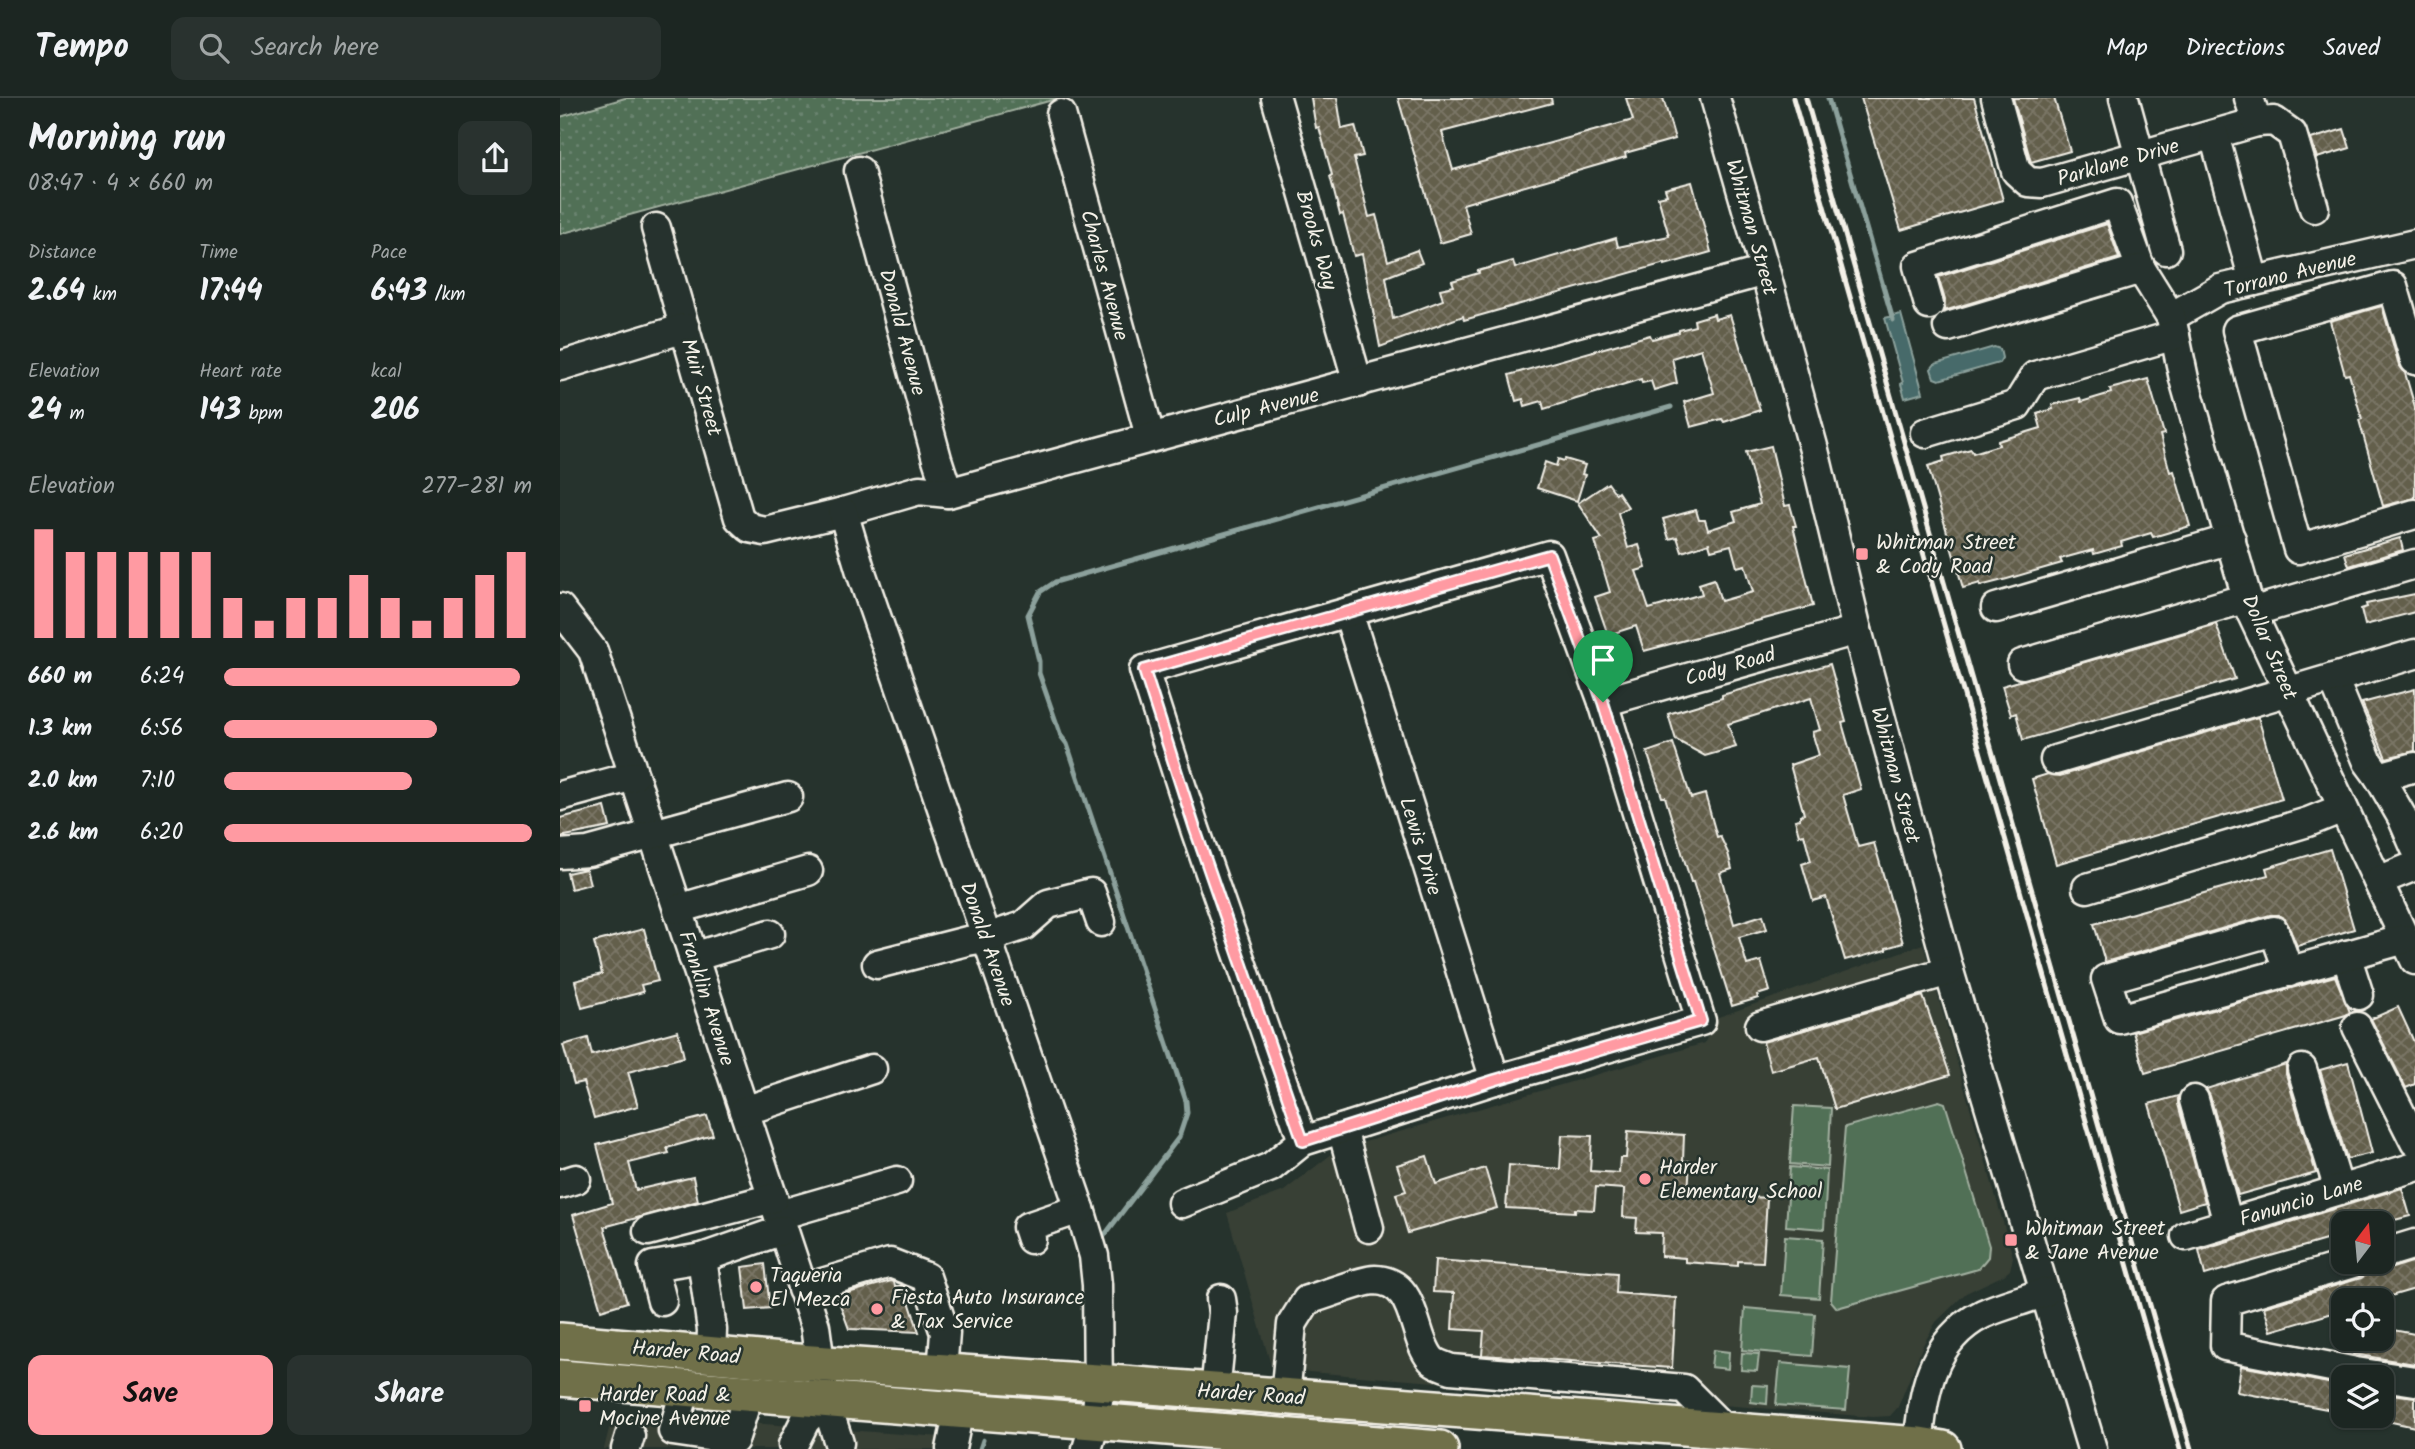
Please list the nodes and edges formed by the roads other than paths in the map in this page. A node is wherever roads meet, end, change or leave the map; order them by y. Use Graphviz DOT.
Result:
graph roads {
  1 [pos="1276,98"];
  2 [pos="1715,98"];
  3 [pos="1996,98"];
  4 [pos="2124,98"];
  5 [pos="2253,110"];
  6 [pos="1061,114"];
  7 [pos="2214,135"];
  8 [pos="2141,156"];
  9 [pos="859,171"];
  10 [pos="2314,208"];
  11 [pos="656,228"];
  12 [pos="2415,244"];
  13 [pos="2166,250"];
  14 [pos="2141,269"];
  15 [pos="1765,271"];
  16 [pos="2253,281"];
  17 [pos="1929,305"];
  18 [pos="2173,326"];
  19 [pos="1948,327"];
  20 [pos="685,328"];
  21 [pos="2415,360"];
  22 [pos="560,366"];
  23 [pos="1358,383"];
  24 [pos="1925,433"];
  25 [pos="1150,436"];
  26 [pos="948,493"];
  27 [pos="843,512"];
  28 [pos="2415,514"];
  29 [pos="765,531"];
  30 [pos="2231,539"];
  31 [pos="2415,564"];
  32 [pos="2249,605"];
  33 [pos="560,608"];
  34 [pos="1996,608"];
  35 [pos="1348,612"];
  36 [pos="1857,630"];
  37 [pos="2415,654"];
  38 [pos="2022,664"];
  39 [pos="2333,678"];
  40 [pos="2288,691"];
  41 [pos="1603,702"];
  42 [pos="2055,760"];
  43 [pos="2415,766"];
  44 [pos="634,776"];
  45 [pos="2379,776"];
  46 [pos="560,796"];
  47 [pos="788,797"];
  48 [pos="2343,807"];
  49 [pos="653,834"];
  50 [pos="2415,847"];
  51 [pos="560,853"];
  52 [pos="2415,866"];
  53 [pos="808,871"];
  54 [pos="2378,881"];
  55 [pos="2087,888"];
  56 [pos="678,909"];
  57 [pos="1101,922"];
  58 [pos="771,934"];
  59 [pos="986,938"];
  60 [pos="2410,949"];
  61 [pos="2346,956"];
  62 [pos="693,957"];
  63 [pos="877,964"];
  64 [pos="1949,971"];
  65 [pos="2290,972"];
  66 [pos="2359,995"];
  67 [pos="1760,1026"];
  68 [pos="2357,1027"];
  69 [pos="872,1069"];
  70 [pos="2302,1069"];
  71 [pos="1495,1080"];
  72 [pos="2194,1100"];
  73 [pos="744,1111"];
  74 [pos="2412,1126"];
  75 [pos="1342,1129"];
  76 [pos="1303,1141"];
  77 [pos="2415,1167"];
  78 [pos="897,1181"];
  79 [pos="2339,1190"];
  80 [pos="1182,1203"];
  81 [pos="1080,1209"];
  82 [pos="778,1214"];
  83 [pos="2228,1223"];
  84 [pos="1369,1228"];
  85 [pos="649,1231"];
  86 [pos="2186,1236"];
  87 [pos="1031,1239"];
  88 [pos="2415,1244"];
  89 [pos="2394,1250"];
  90 [pos="702,1258"];
  91 [pos="2331,1270"];
  92 [pos="802,1289"];
  93 [pos="2045,1293"];
  94 [pos="1220,1299"];
  95 [pos="662,1301"];
  96 [pos="560,1341"];
  97 [pos="711,1354"];
  98 [pos="819,1363"];
  99 [pos="942,1371"];
  100 [pos="560,1378"];
  101 [pos="2415,1381"];
  102 [pos="1097,1382"];
  103 [pos="686,1388"];
  104 [pos="749,1392"];
  105 [pos="1215,1392"];
  106 [pos="1285,1397"];
  107 [pos="825,1400"];
  108 [pos="959,1410"];
  109 [pos="1726,1431"];
  110 [pos="1092,1434"];
  111 [pos="2088,1436"];
  112 [pos="839,1443"];
  113 [pos="793,1445"];
  114 [pos="1927,1448"];
  115 [pos="951,1449"];
  116 [pos="1440,1449"];
  1 -- 23 [label="street, Brooks Way"];
  2 -- 15 [label="street, Whitman Street"];
  3 -- 8 [label="street, Parklane Drive"];
  4 -- 8 [label="street"];
  5 -- 7 [label="street, Parklane Drive"];
  5 -- 10 [label="street"];
  6 -- 25 [label="street, Charles Avenue"];
  7 -- 8 [label="street, Parklane Drive"];
  7 -- 16 [label="street"];
  8 -- 13 [label="street"];
  9 -- 26 [label="street, Donald Avenue"];
  11 -- 20 [label="street, Muir Street"];
  12 -- 16 [label="street, Torrano Avenue"];
  14 -- 17 [label="street"];
  14 -- 18 [label="street"];
  14 -- 19 [label="street"];
  15 -- 23 [label="street, Culp Avenue"];
  15 -- 36 [label="street, Whitman Street"];
  16 -- 18 [label="street, Torrano Avenue"];
  18 -- 24 [label="street, Torrano Avenue"];
  18 -- 30 [label="street, Dollar Street"];
  20 -- 22 [label="street"];
  20 -- 29 [label="street, Muir Street"];
  21 -- 28 [label="street"];
  23 -- 25 [label="street, Culp Avenue"];
  25 -- 26 [label="street, Culp Avenue"];
  26 -- 27 [label="street, Culp Avenue"];
  27 -- 29 [label="street, Culp Avenue"];
  27 -- 59 [label="street, Donald Avenue"];
  30 -- 32 [label="street, Dollar Street"];
  30 -- 34 [label="street"];
  31 -- 32 [label="street"];
  32 -- 38 [label="street"];
  32 -- 40 [label="street, Dollar Street"];
  33 -- 44 [label="street, Franklin Avenue"];
  35 -- 41 [label="street"];
  35 -- 71 [label="street, Lewis Drive"];
  35 -- 76 [label="street"];
  36 -- 41 [label="street, Cody Road"];
  36 -- 64 [label="street, Whitman Street"];
  37 -- 39 [label="street"];
  39 -- 40 [label="street"];
  39 -- 45 [label="street"];
  40 -- 42 [label="street"];
  40 -- 48 [label="street, Dollar Street"];
  41 -- 71 [label="street"];
  43 -- 45 [label="street"];
  44 -- 46 [label="street"];
  44 -- 49 [label="street, Franklin Avenue"];
  45 -- 50 [label="street"];
  47 -- 49 [label="street"];
  48 -- 54 [label="street, Dollar Street"];
  48 -- 55 [label="street"];
  49 -- 51 [label="street"];
  49 -- 56 [label="street, Franklin Avenue"];
  52 -- 54 [label="street"];
  53 -- 56 [label="street"];
  54 -- 60 [label="street, Dollar Street"];
  56 -- 62 [label="street, Franklin Avenue"];
  57 -- 59 [label="street"];
  58 -- 62 [label="street"];
  59 -- 63 [label="street"];
  59 -- 81 [label="street, Donald Avenue"];
  60 -- 61 [label="street"];
  61 -- 65 [label="street"];
  61 -- 66 [label="street"];
  62 -- 73 [label="street, Franklin Avenue"];
  64 -- 67 [label="street"];
  64 -- 93 [label="street, Whitman Street"];
  65 -- 65 [label="street"];
  68 -- 74 [label="street"];
  69 -- 73 [label="street"];
  70 -- 79 [label="street"];
  71 -- 75 [label="street"];
  72 -- 83 [label="street"];
  73 -- 82 [label="street, Franklin Avenue"];
  75 -- 76 [label="street"];
  75 -- 84 [label="street"];
  76 -- 80 [label="street"];
  77 -- 79 [label="street, Fanuncio Lane"];
  78 -- 82 [label="street"];
  79 -- 83 [label="street, Fanuncio Lane"];
  81 -- 87 [label="street"];
  81 -- 102 [label="street, Donald Avenue"];
  82 -- 85 [label="street"];
  82 -- 90 [label="street"];
  82 -- 92 [label="street, Franklin Avenue"];
  83 -- 86 [label="street, Fanuncio Lane"];
  88 -- 89 [label="street"];
  90 -- 95 [label="street"];
  90 -- 97 [label="street"];
  91 -- 101 [label="street"];
  92 -- 98 [label="street, Franklin Avenue"];
  92 -- 99 [label="street"];
  93 -- 111 [label="street, Whitman Street"];
  93 -- 114 [label="street"];
  94 -- 105 [label="street"];
  96 -- 97 [label="main road, Harder Road"];
  97 -- 98 [label="main road, Harder Road"];
  98 -- 99 [label="main road, Harder Road"];
  98 -- 107 [label="street, Franklin Avenue"];
  99 -- 102 [label="main road, Harder Road"];
  100 -- 103 [label="main road, Harder Road"];
  102 -- 105 [label="main road, Harder Road"];
  102 -- 110 [label="street, Donald Avenue"];
  103 -- 104 [label="main road, Harder Road"];
  103 -- 104 [label="street"];
  104 -- 107 [label="main road, Harder Road"];
  105 -- 106 [label="main road, Harder Road"];
  106 -- 109 [label="main road, Harder Road"];
  106 -- 109 [label="street"];
  107 -- 108 [label="main road, Harder Road"];
  107 -- 112 [label="street, Franklin Avenue"];
  107 -- 113 [label="street"];
  108 -- 110 [label="main road, Harder Road"];
  108 -- 115 [label="street"];
  109 -- 114 [label="main road, Harder Road"];
  110 -- 116 [label="main road, Harder Road"];
}
